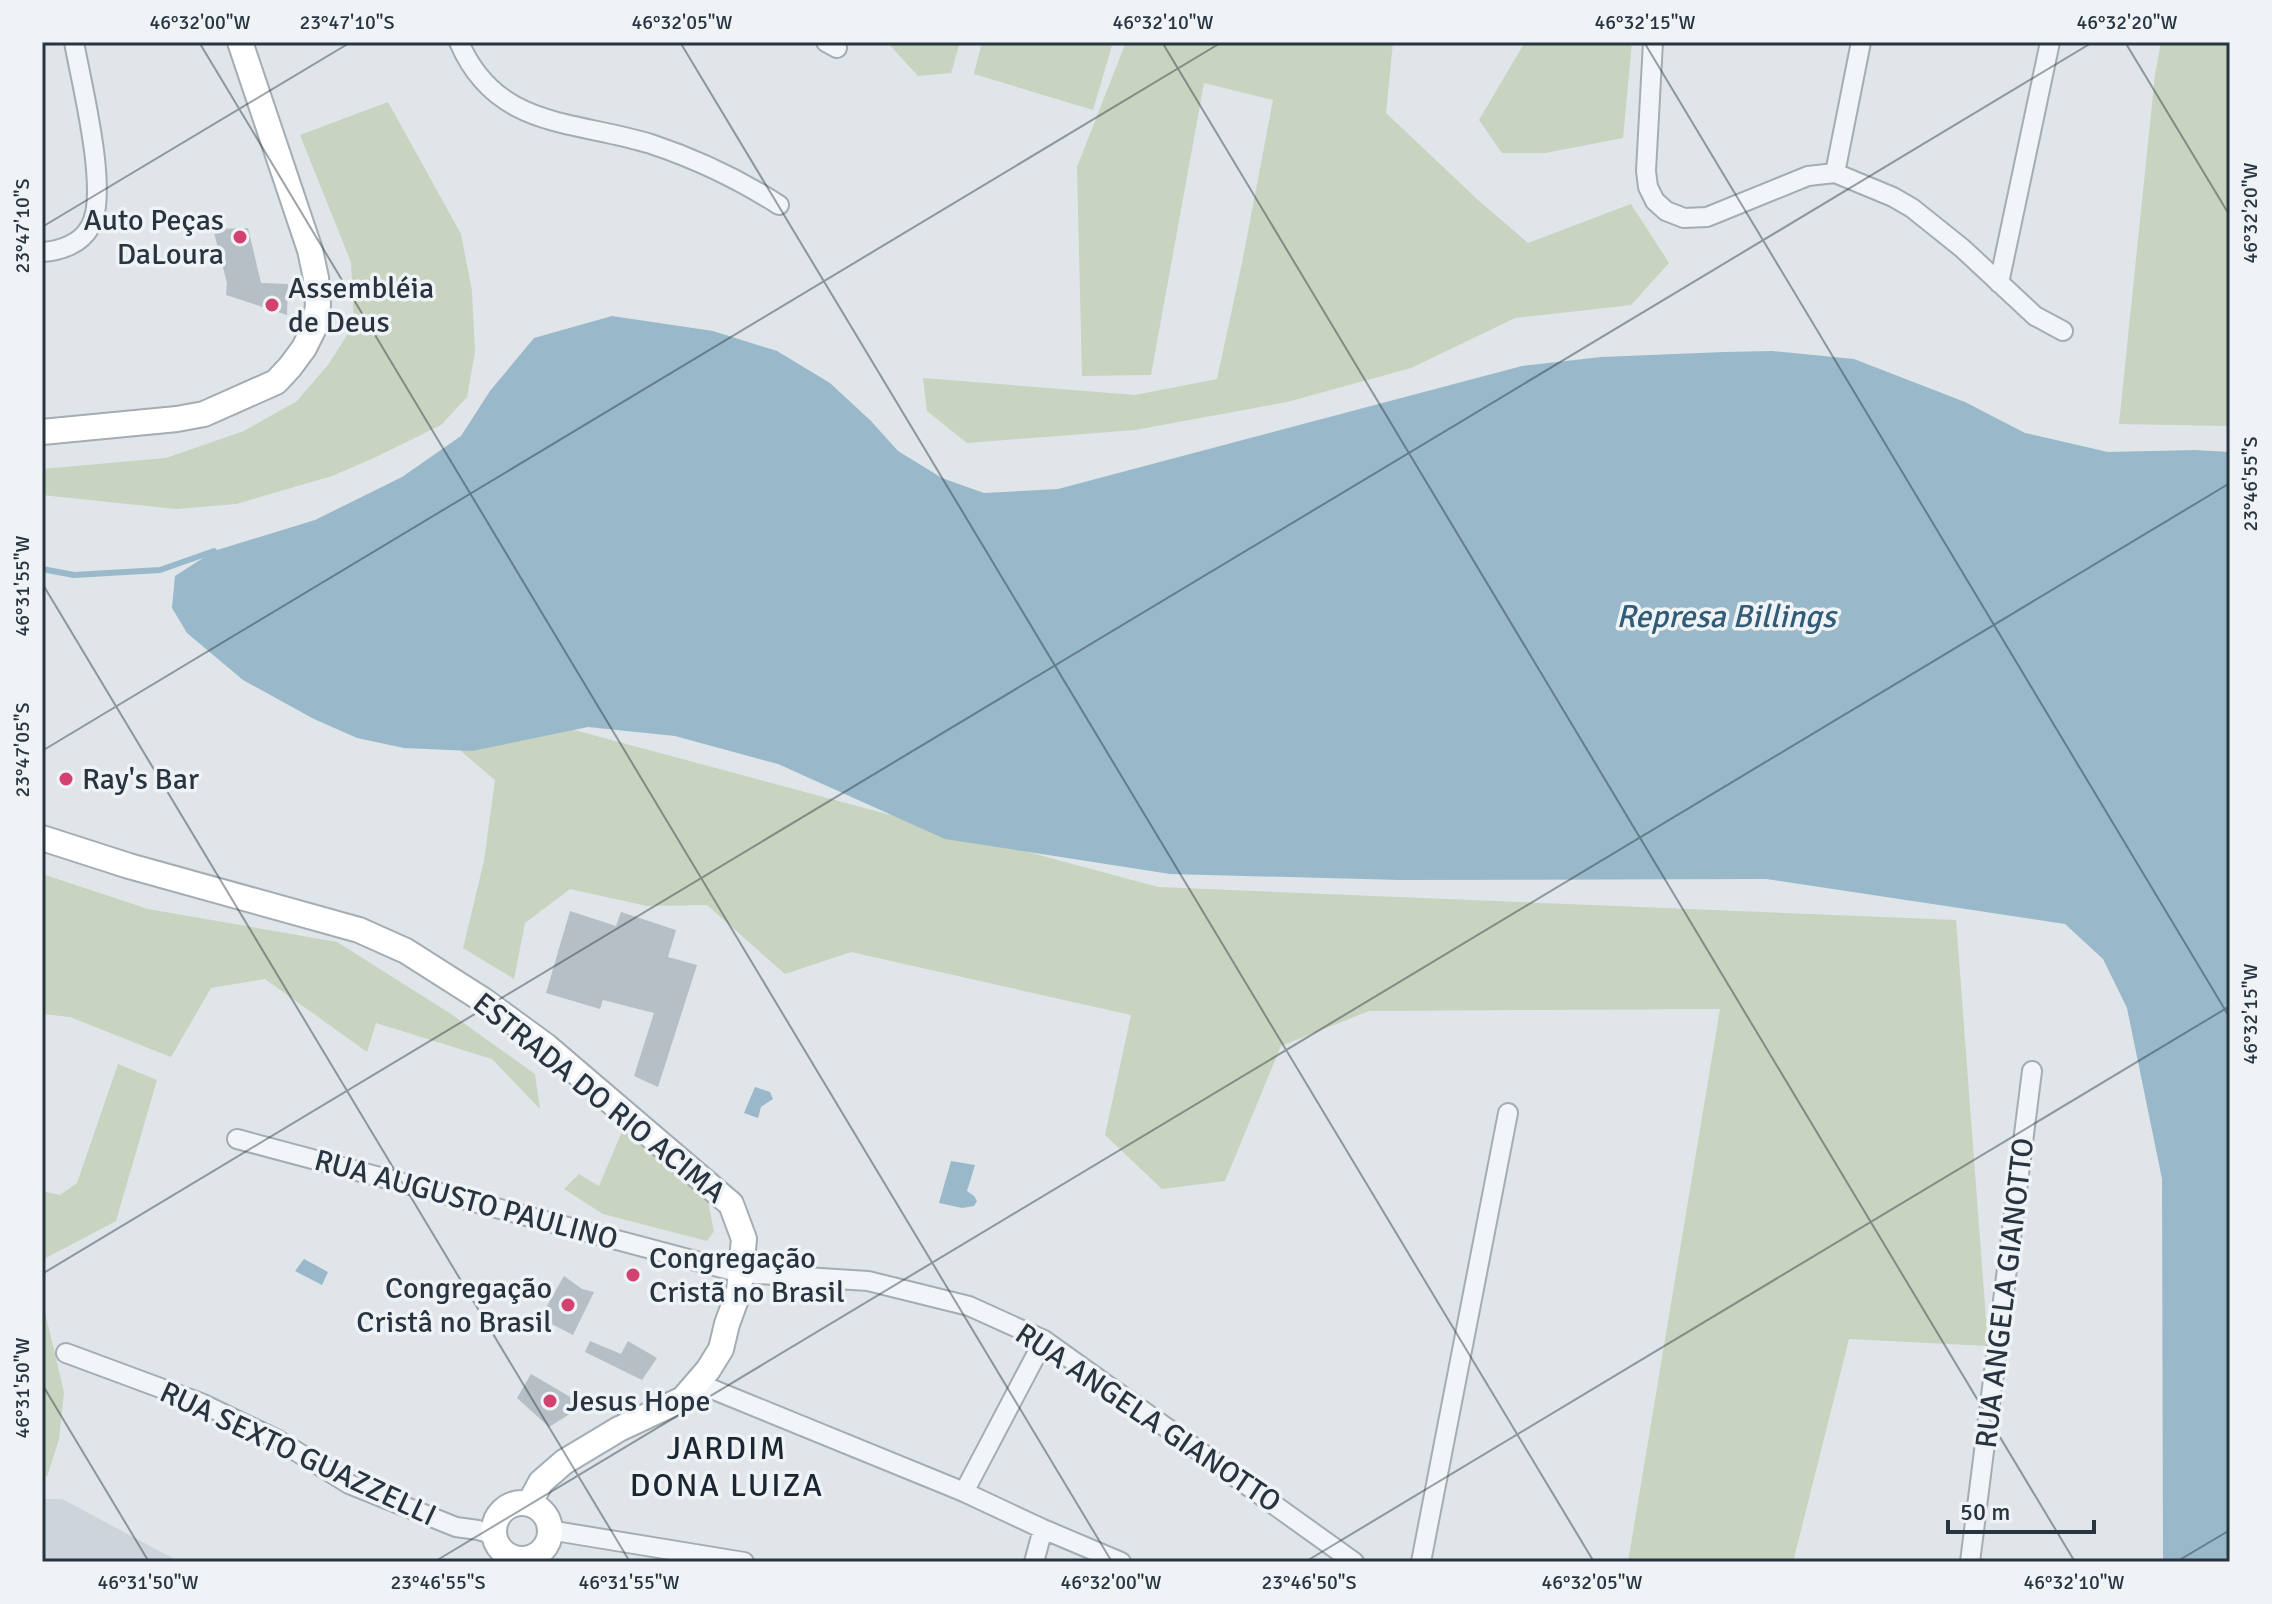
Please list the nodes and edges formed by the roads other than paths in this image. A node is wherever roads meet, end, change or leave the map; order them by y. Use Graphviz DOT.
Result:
graph roads {
  1 [pos="74,42"];
  2 [pos="240,42"];
  3 [pos="459,42"];
  4 [pos="1653,42"];
  5 [pos="1861,42"];
  6 [pos="2050,42"];
  7 [pos="1835,173"];
  8 [pos="779,205"];
  9 [pos="42,252"];
  10 [pos="1999,283"];
  11 [pos="2063,331"];
  12 [pos="42,432"];
  13 [pos="42,838"];
  14 [pos="2032,1071"];
  15 [pos="1508,1113"];
  16 [pos="237,1139"];
  17 [pos="741,1273"];
  18 [pos="1044,1340"];
  19 [pos="66,1353"];
  20 [pos="697,1383"];
  21 [pos="964,1492"];
  22 [pos="529,1504"];
  23 [pos="1043,1529"];
  24 [pos="549,1530"];
  25 [pos="494,1535"];
  26 [pos="533,1559"];
  27 [pos="744,1562"];
  28 [pos="1034,1562"];
  29 [pos="1121,1562"];
  30 [pos="1354,1562"];
  31 [pos="1421,1562"];
  32 [pos="1970,1562"];
  1 -- 9 [label="street"];
  2 -- 12 [label="main road"];
  3 -- 8 [label="street"];
  4 -- 7 [label="street"];
  5 -- 7 [label="street"];
  6 -- 10 [label="street"];
  7 -- 10 [label="street"];
  10 -- 11 [label="street"];
  13 -- 17 [label="main road, ESTRADA DO RIO ACIMA"];
  14 -- 32 [label="street, RUA ANGELA GIANOTTO"];
  15 -- 31 [label="street"];
  16 -- 17 [label="street, RUA AUGUSTO PAULINO"];
  17 -- 18 [label="street, RUA ANGELA GIANOTTO"];
  17 -- 20 [label="main road, ESTRADA DO RIO ACIMA"];
  18 -- 21 [label="street"];
  18 -- 30 [label="street, RUA ANGELA GIANOTTO"];
  19 -- 25 [label="street, RUA SEXTO GUAZZELLI"];
  20 -- 21 [label="street"];
  20 -- 22 [label="main road, ESTRADA DO RIO ACIMA"];
  21 -- 23 [label="street"];
  22 -- 24 [label="main road"];
  22 -- 25 [label="main road"];
  23 -- 28 [label="street"];
  23 -- 29 [label="street"];
  24 -- 26 [label="main road"];
  24 -- 27 [label="street"];
  25 -- 26 [label="main road"];
}
